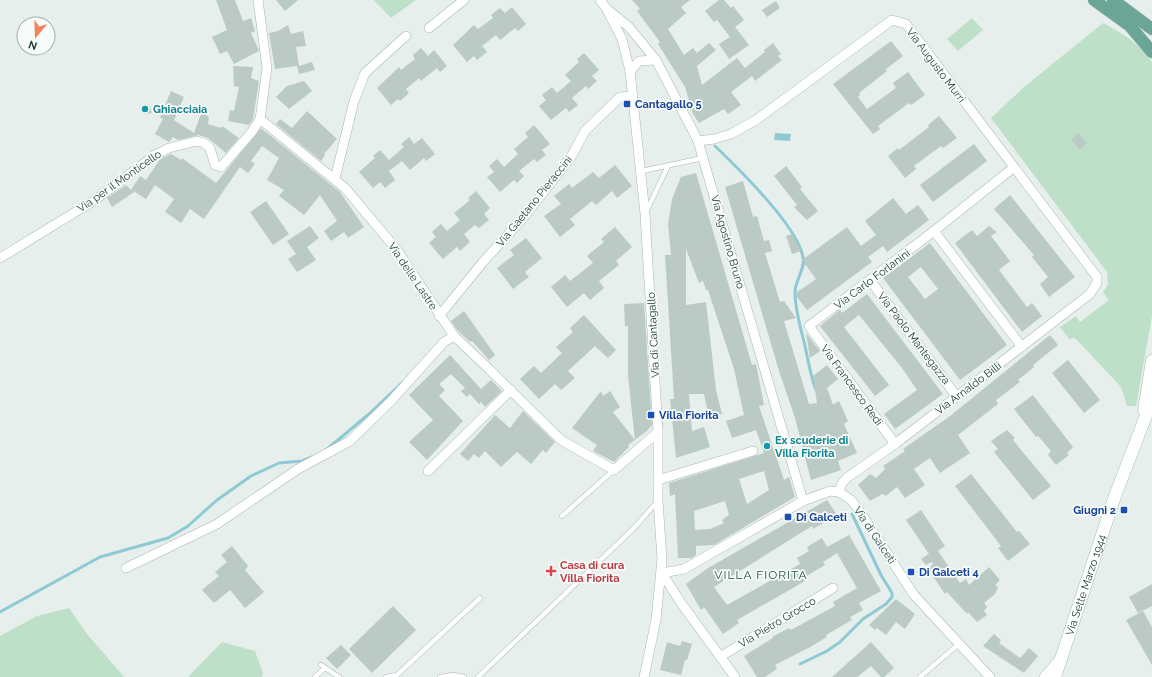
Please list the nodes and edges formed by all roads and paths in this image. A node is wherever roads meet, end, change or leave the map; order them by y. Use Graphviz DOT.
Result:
graph roads {
  1 [pos="258,0"];
  2 [pos="464,0"];
  3 [pos="600,0"];
  4 [pos="1094,0"];
  5 [pos="1113,0"];
  6 [pos="606,8"];
  7 [pos="429,28"];
  8 [pos="1152,29"];
  9 [pos="406,36"];
  10 [pos="1152,52"];
  11 [pos="656,60"];
  12 [pos="630,71"];
  13 [pos="633,96"];
  14 [pos="260,119"];
  15 [pos="698,141"];
  16 [pos="704,158"];
  17 [pos="668,166"];
  18 [pos="1013,168"];
  19 [pos="642,171"];
  20 [pos="335,179"];
  21 [pos="645,214"];
  22 [pos="934,231"];
  23 [pos="0,258"];
  24 [pos="870,280"];
  25 [pos="1097,283"];
  26 [pos="439,316"];
  27 [pos="809,326"];
  28 [pos="454,336"];
  29 [pos="1022,346"];
  30 [pos="1152,361"];
  31 [pos="511,390"];
  32 [pos="957,397"];
  33 [pos="1152,400"];
  34 [pos="1141,425"];
  35 [pos="658,432"];
  36 [pos="895,444"];
  37 [pos="753,451"];
  38 [pos="614,470"];
  39 [pos="428,471"];
  40 [pos="658,480"];
  41 [pos="839,492"];
  42 [pos="658,501"];
  43 [pos="803,501"];
  44 [pos="562,516"];
  45 [pos="126,568"];
  46 [pos="662,573"];
  47 [pos="833,588"];
  48 [pos="480,598"];
  49 [pos="959,644"];
  50 [pos="720,657"];
  51 [pos="1061,658"];
  52 [pos="315,677"];
  53 [pos="339,677"];
  54 [pos="386,677"];
  55 [pos="440,677"];
  56 [pos="464,677"];
  57 [pos="478,677"];
  58 [pos="644,677"];
  59 [pos="735,677"];
  60 [pos="920,677"];
  61 [pos="990,677"];
  62 [pos="1044,677"];
  63 [pos="1055,677"];
  1 -- 14 [label="street"];
  2 -- 7 [label="street"];
  3 -- 6 [label="street, Via di Cantagallo"];
  4 -- 10 [label="main road"];
  5 -- 8 [label="main road"];
  6 -- 11 [label="street, Via Agostino Bruno"];
  6 -- 12 [label="street, Via di Cantagallo"];
  9 -- 20 [label="street"];
  11 -- 12 [label="street"];
  11 -- 15 [label="street, Via Agostino Bruno"];
  12 -- 13 [label="street, Via di Cantagallo"];
  13 -- 19 [label="street, Via di Cantagallo"];
  13 -- 26 [label="street, Via Gaetano Pieraccini"];
  14 -- 20 [label="street, Via delle Lastre"];
  14 -- 23 [label="street, Via per il Monticello"];
  15 -- 16 [label="street, Via Agostino Bruno"];
  15 -- 18 [label="street, Via Augusto Murri"];
  16 -- 17 [label="lane"];
  16 -- 43 [label="street, Via Agostino Bruno"];
  17 -- 19 [label="lane"];
  17 -- 21 [label="lane"];
  18 -- 22 [label="street, Via Carlo Forlanini"];
  18 -- 25 [label="street, Via Augusto Murri"];
  19 -- 21 [label="street, Via di Cantagallo"];
  20 -- 26 [label="street, Via delle Lastre"];
  21 -- 35 [label="street, Via di Cantagallo"];
  22 -- 24 [label="street, Via Carlo Forlanini"];
  22 -- 29 [label="street"];
  24 -- 27 [label="street, Via Carlo Forlanini"];
  24 -- 32 [label="street, Via Paolo Mantegazza"];
  25 -- 29 [label="street, Via Arnaldo Billi"];
  26 -- 28 [label="street, Via delle Lastre"];
  27 -- 36 [label="street, Via Francesco Redi"];
  28 -- 31 [label="street, Via delle Lastre"];
  28 -- 45 [label="street"];
  29 -- 32 [label="street, Via Arnaldo Billi"];
  30 -- 34 [label="street"];
  31 -- 38 [label="street, Via delle Lastre"];
  31 -- 39 [label="street"];
  32 -- 36 [label="street, Via Arnaldo Billi"];
  33 -- 34 [label="street"];
  34 -- 51 [label="street, Via Sette Marzo 1944"];
  35 -- 38 [label="street"];
  35 -- 40 [label="street, Via di Cantagallo"];
  36 -- 41 [label="street, Via Arnaldo Billi"];
  37 -- 40 [label="street"];
  38 -- 44 [label="lane"];
  40 -- 42 [label="street, Via di Cantagallo"];
  41 -- 43 [label="street"];
  41 -- 49 [label="street, Via di Galceti"];
  42 -- 46 [label="street, Via di Cantagallo"];
  42 -- 57 [label="lane"];
  43 -- 46 [label="street"];
  46 -- 50 [label="street"];
  46 -- 58 [label="street, Via di Cantagallo"];
  47 -- 50 [label="street, Via Pietro Grocco"];
  48 -- 54 [label="lane"];
  49 -- 60 [label="lane"];
  49 -- 61 [label="street, Via di Galceti"];
  50 -- 59 [label="street"];
  51 -- 62 [label="street"];
  51 -- 63 [label="street, Via Sette Marzo 1944"];
  52 -- 53 [label="lane"];
  55 -- 56 [label="lane"];
}
